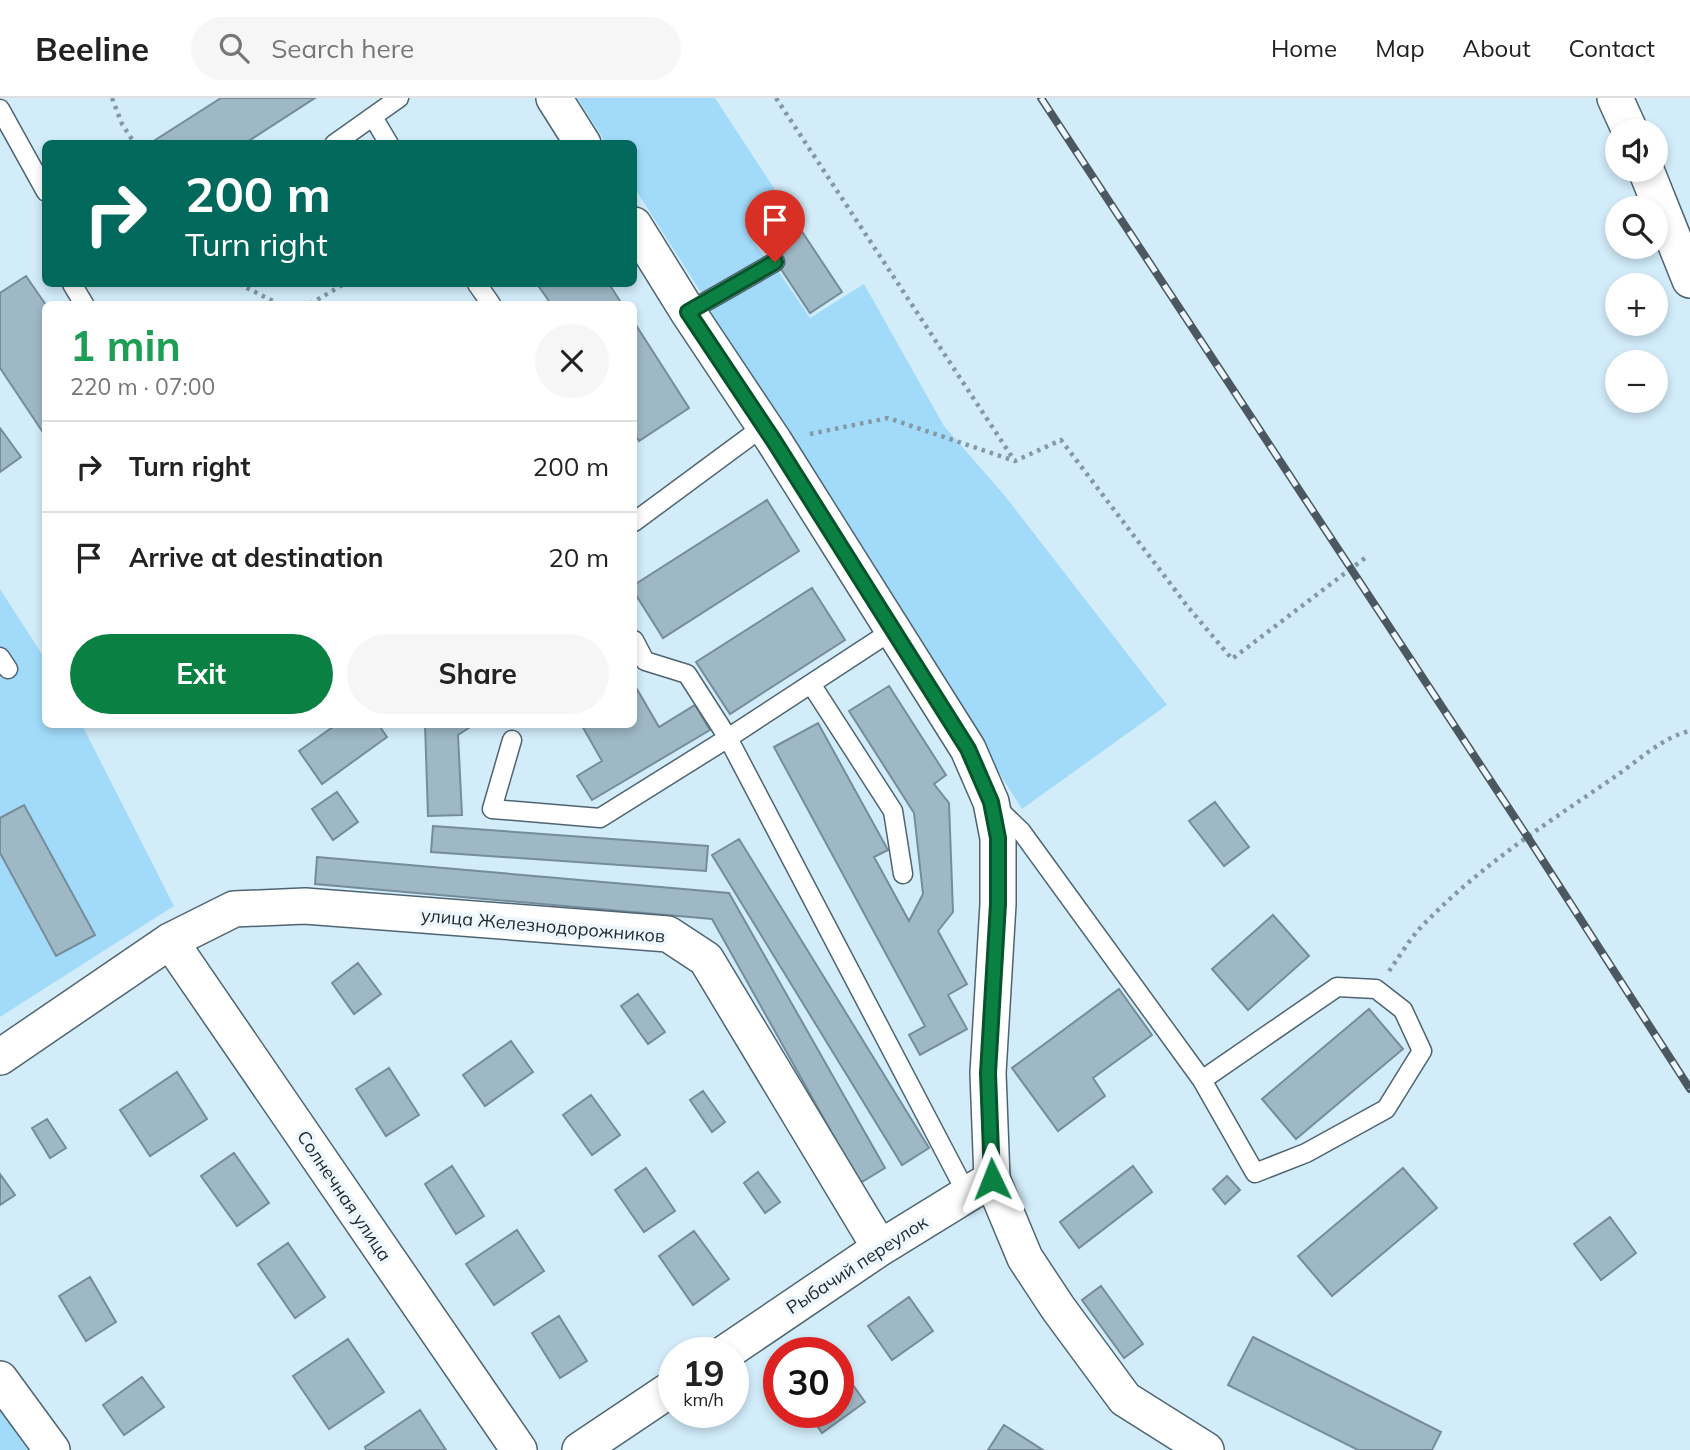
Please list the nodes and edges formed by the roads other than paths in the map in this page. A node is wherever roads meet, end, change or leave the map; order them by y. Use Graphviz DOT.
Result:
graph roads {
  1 [pos="399,98"];
  2 [pos="554,98"];
  3 [pos="1615,98"];
  4 [pos="0,109"];
  5 [pos="373,117"];
  6 [pos="1625,119"];
  7 [pos="340,140"];
  8 [pos="387,140"];
  9 [pos="580,140"];
  10 [pos="1651,182"];
  11 [pos="42,185"];
  12 [pos="637,230"];
  13 [pos="775,262"];
  14 [pos="1690,280"];
  15 [pos="688,312"];
  16 [pos="769,434"];
  17 [pos="637,520"];
  18 [pos="893,630"];
  19 [pos="637,646"];
  20 [pos="811,684"];
  21 [pos="728,738"];
  22 [pos="512,740"];
  23 [pos="991,802"];
  24 [pos="902,874"];
  25 [pos="170,942"];
  26 [pos="0,1057"];
  27 [pos="1202,1080"];
  28 [pos="979,1186"];
  29 [pos="880,1248"];
  30 [pos="749,1337"];
  31 [pos="0,1379"];
  32 [pos="658,1398"];
  33 [pos="52,1450"];
  34 [pos="519,1450"];
  35 [pos="580,1450"];
  36 [pos="1206,1450"];
  1 -- 5 [label="lane"];
  2 -- 9 [label="street"];
  3 -- 6 [label="street"];
  4 -- 11 [label="lane"];
  5 -- 7 [label="lane"];
  5 -- 8 [label="lane"];
  10 -- 14 [label="street"];
  12 -- 15 [label="street"];
  13 -- 15 [label="lane"];
  15 -- 16 [label="street"];
  16 -- 17 [label="lane"];
  16 -- 18 [label="street"];
  18 -- 20 [label="lane"];
  18 -- 23 [label="street"];
  19 -- 21 [label="lane"];
  20 -- 21 [label="lane"];
  20 -- 24 [label="lane"];
  21 -- 22 [label="lane"];
  21 -- 28 [label="lane"];
  23 -- 27 [label="lane"];
  23 -- 28 [label="street"];
  25 -- 26 [label="street, улица Железнодорожников"];
  25 -- 29 [label="street, улица Железнодорожников"];
  25 -- 34 [label="street, Солнечная улица"];
  27 -- 27 [label="lane"];
  28 -- 29 [label="street, Рыбачий переулок"];
  28 -- 36 [label="street"];
  29 -- 30 [label="street, Рыбачий переулок"];
  31 -- 33 [label="street"];
  32 -- 35 [label="street"];
}
